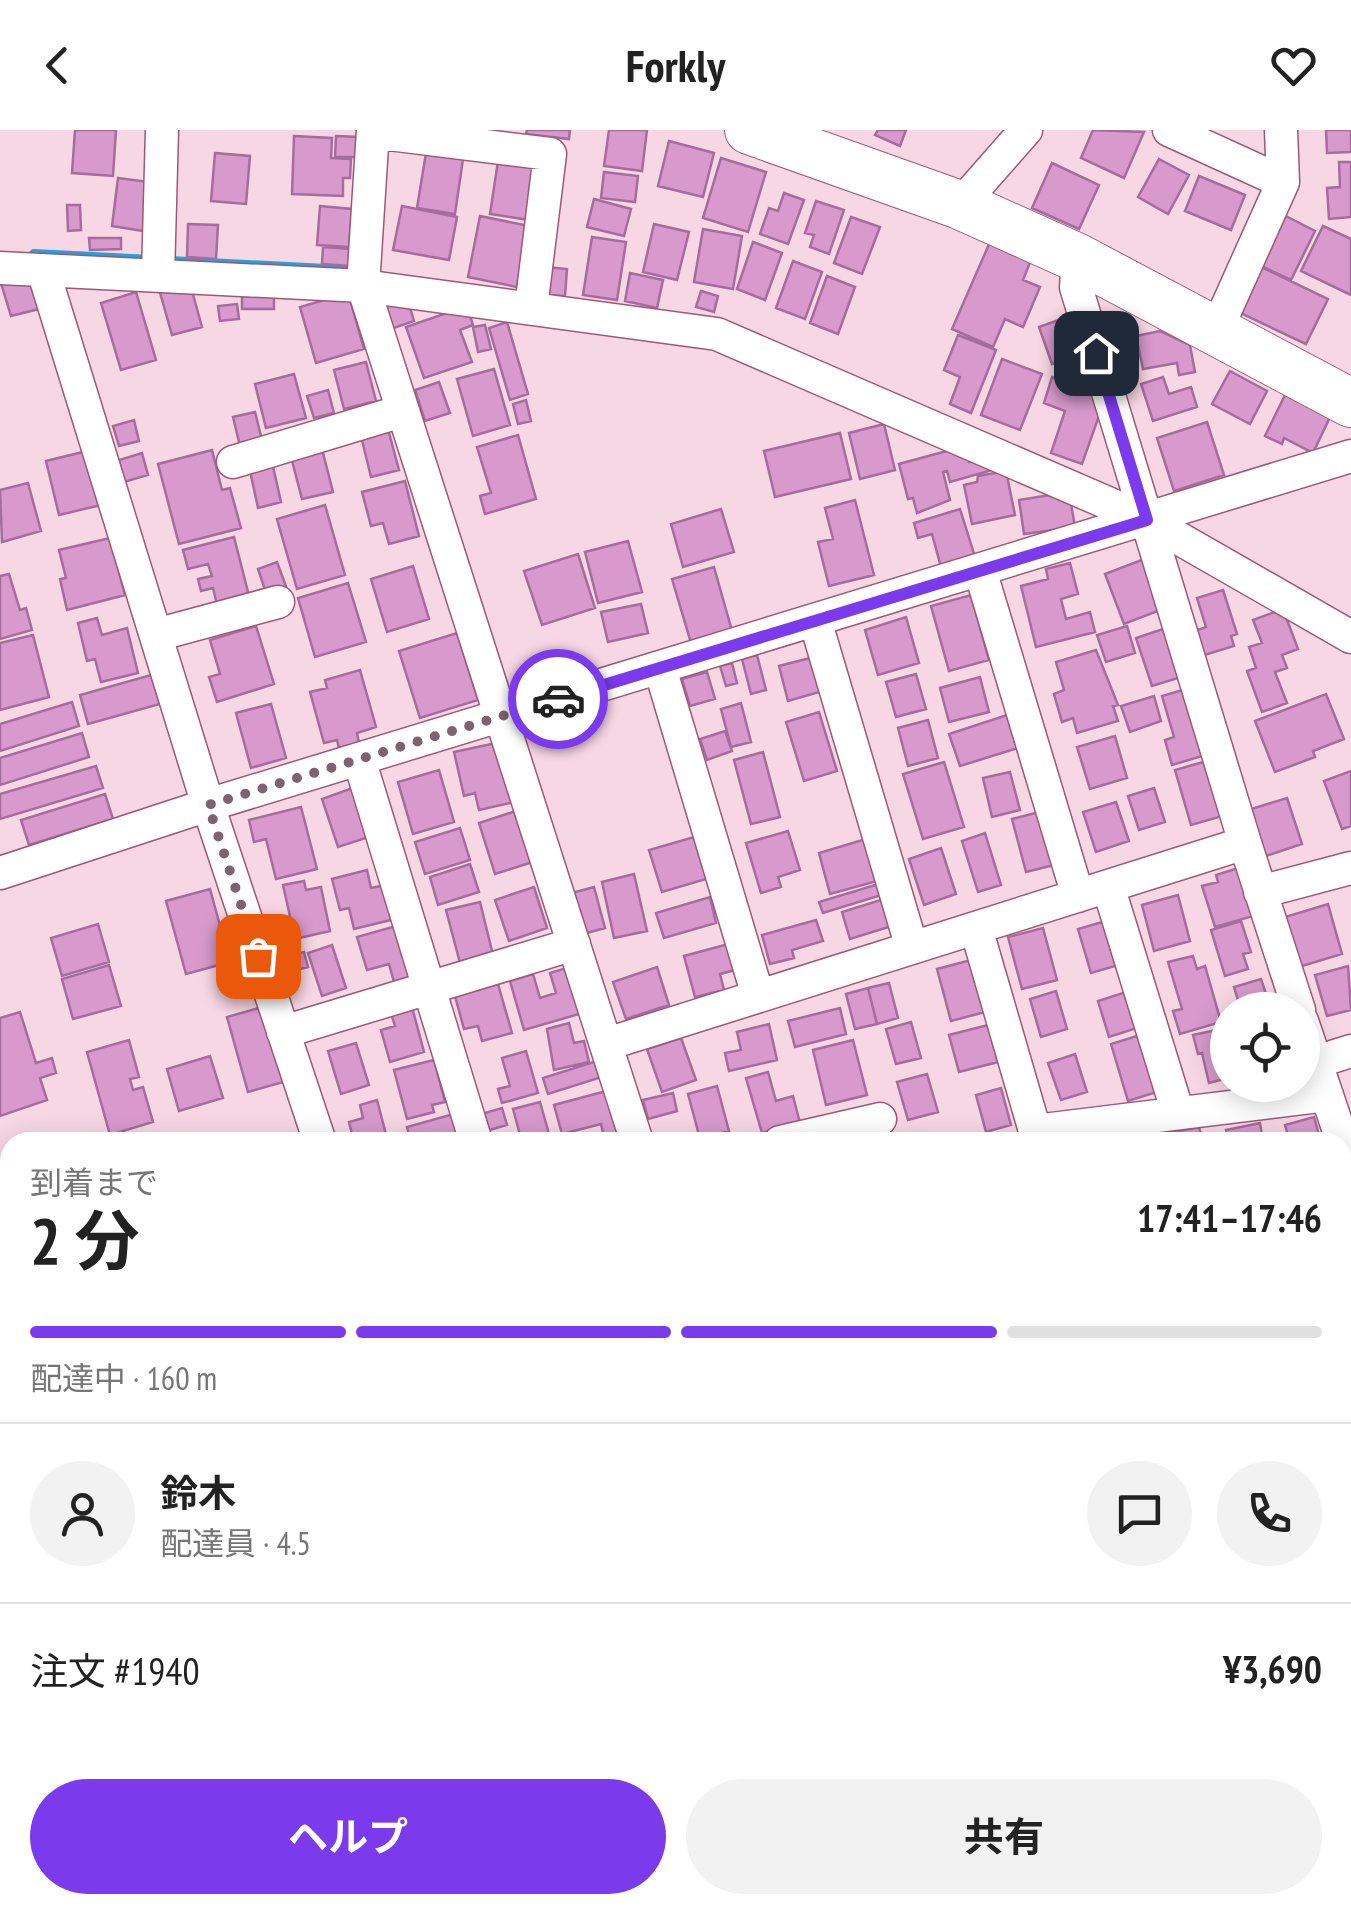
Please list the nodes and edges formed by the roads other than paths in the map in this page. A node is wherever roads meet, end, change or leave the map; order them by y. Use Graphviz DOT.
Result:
graph roads {
  1 [pos="162,130"];
  2 [pos="749,130"];
  3 [pos="1026,130"];
  4 [pos="1169,130"];
  5 [pos="1281,130"];
  6 [pos="373,131"];
  7 [pos="1283,182"];
  8 [pos="960,205"];
  9 [pos="1078,258"];
  10 [pos="158,264"];
  11 [pos="0,268"];
  12 [pos="43,270"];
  13 [pos="363,276"];
  14 [pos="532,298"];
  15 [pos="1216,329"];
  16 [pos="1351,404"];
  17 [pos="402,411"];
  18 [pos="1351,456"];
  19 [pos="233,462"];
  20 [pos="1147,520"];
  21 [pos="980,570"];
  22 [pos="278,602"];
  23 [pos="815,620"];
  24 [pos="156,635"];
  25 [pos="1351,637"];
  26 [pos="660,668"];
  27 [pos="500,716"];
  28 [pos="359,759"];
  29 [pos="208,805"];
  30 [pos="1245,843"];
  31 [pos="1351,868"];
  32 [pos="0,873"];
  33 [pos="1093,891"];
  34 [pos="1260,892"];
  35 [pos="976,928"];
  36 [pos="574,944"];
  37 [pos="912,948"];
  38 [pos="429,988"];
  39 [pos="1293,992"];
  40 [pos="758,996"];
  41 [pos="284,1032"];
  42 [pos="607,1044"];
  43 [pos="1351,1050"];
  44 [pos="1320,1061"];
  45 [pos="1320,1074"];
  46 [pos="1327,1095"];
  47 [pos="1178,1113"];
  48 [pos="880,1119"];
  49 [pos="317,1132"];
  50 [pos="473,1132"];
  51 [pos="634,1132"];
  52 [pos="823,1132"];
  53 [pos="1340,1132"];
  1 -- 10 [label="street"];
  2 -- 8 [label="street"];
  3 -- 8 [label="street"];
  4 -- 7 [label="street"];
  5 -- 7 [label="street"];
  6 -- 13 [label="street"];
  6 -- 14 [label="street"];
  7 -- 15 [label="street"];
  8 -- 9 [label="street"];
  9 -- 15 [label="street"];
  9 -- 20 [label="street"];
  10 -- 12 [label="street"];
  10 -- 13 [label="street"];
  11 -- 12 [label="street"];
  12 -- 24 [label="street"];
  13 -- 14 [label="street"];
  13 -- 17 [label="street"];
  14 -- 20 [label="street"];
  15 -- 16 [label="street"];
  17 -- 19 [label="street"];
  17 -- 27 [label="street"];
  18 -- 20 [label="street"];
  20 -- 21 [label="street"];
  20 -- 25 [label="street"];
  20 -- 30 [label="street"];
  21 -- 23 [label="street"];
  21 -- 33 [label="street"];
  22 -- 24 [label="street"];
  23 -- 26 [label="street"];
  23 -- 37 [label="street"];
  24 -- 29 [label="street"];
  26 -- 27 [label="street"];
  26 -- 40 [label="street"];
  27 -- 28 [label="street"];
  27 -- 36 [label="street"];
  28 -- 29 [label="street"];
  28 -- 38 [label="street"];
  29 -- 32 [label="street"];
  29 -- 41 [label="street"];
  30 -- 33 [label="street"];
  30 -- 34 [label="street"];
  31 -- 34 [label="street"];
  33 -- 35 [label="street"];
  33 -- 47 [label="street"];
  34 -- 39 [label="street"];
  35 -- 37 [label="street"];
  35 -- 47 [label="street"];
  36 -- 38 [label="street"];
  36 -- 42 [label="street"];
  37 -- 40 [label="street"];
  38 -- 41 [label="street"];
  38 -- 50 [label="street"];
  40 -- 42 [label="street"];
  41 -- 49 [label="street"];
  42 -- 51 [label="street"];
  43 -- 44 [label="street"];
  45 -- 46 [label="street"];
  46 -- 47 [label="street"];
  46 -- 53 [label="street"];
  48 -- 52 [label="street"];
}
